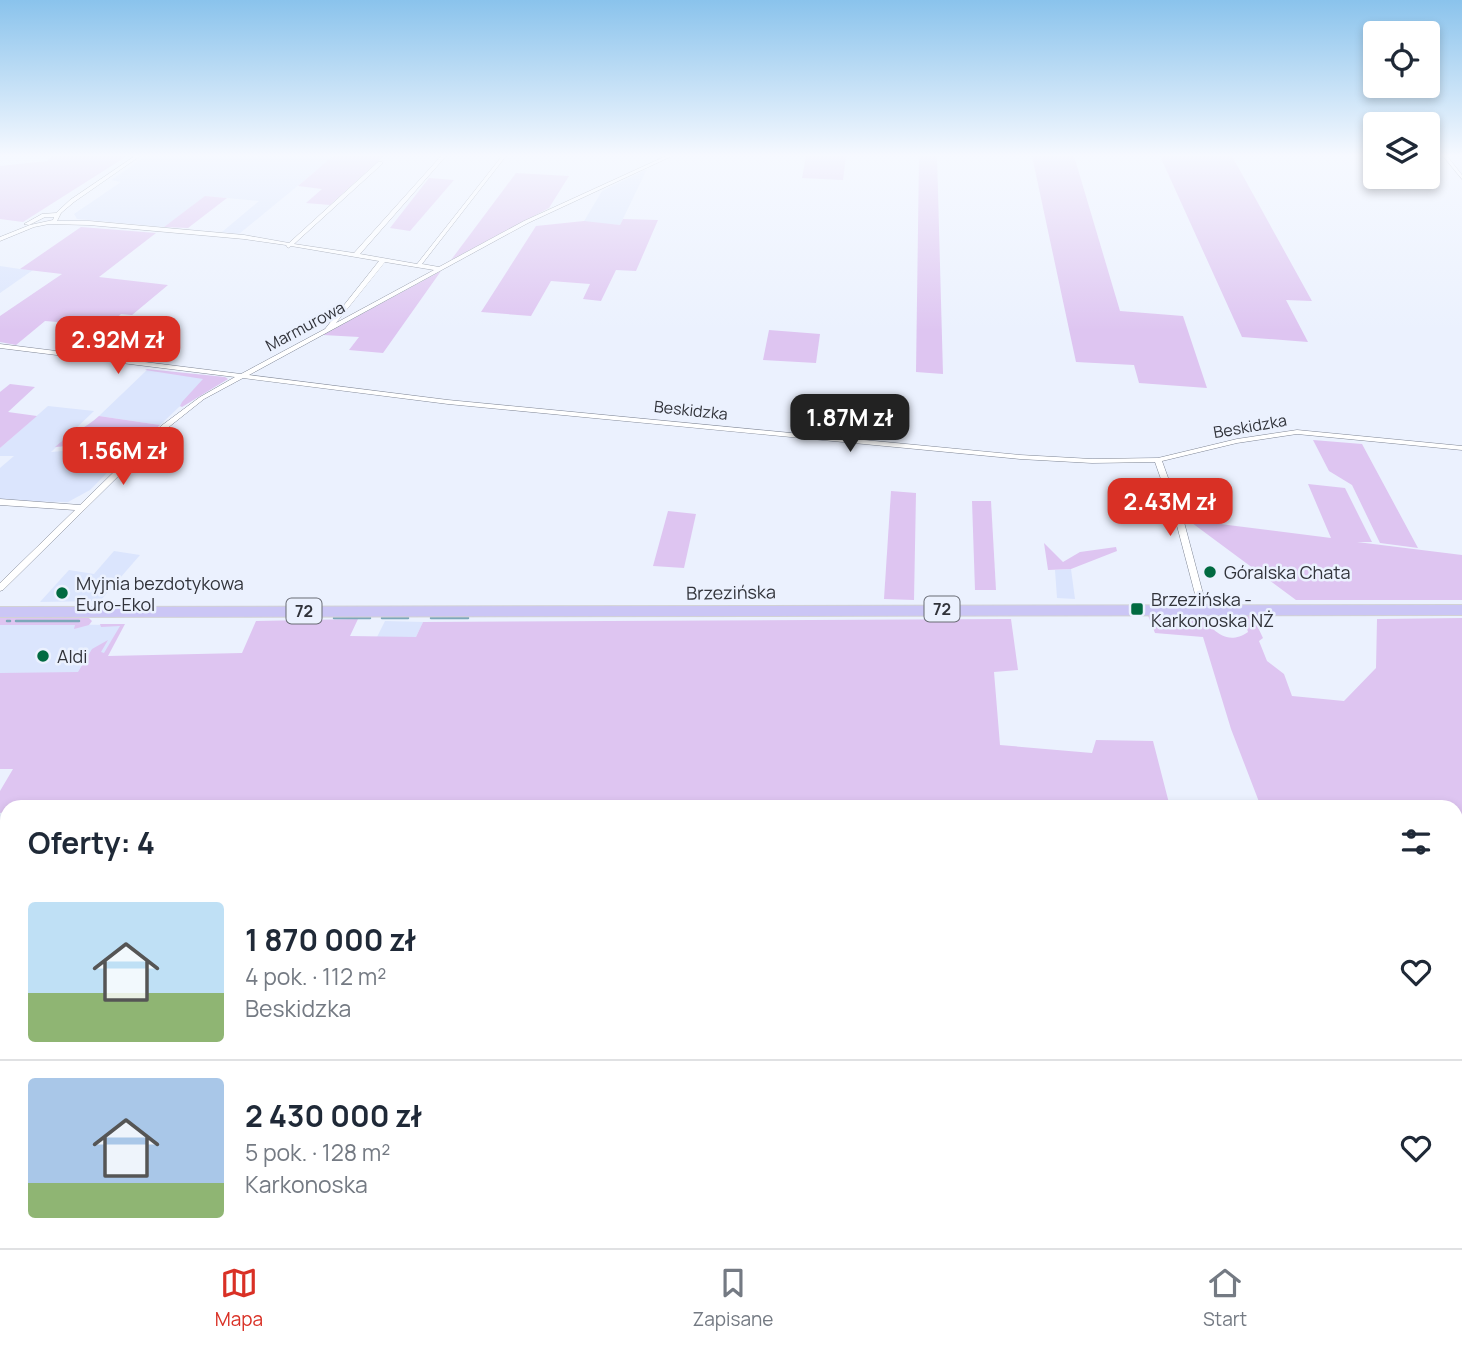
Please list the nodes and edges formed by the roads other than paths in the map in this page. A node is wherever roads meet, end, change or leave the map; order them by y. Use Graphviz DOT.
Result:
graph roads {
  1 [pos="323,214"];
  2 [pos="392,214"];
  3 [pos="459,214"];
  4 [pos="543,214"];
  5 [pos="47,215"];
  6 [pos="58,216"];
  7 [pos="35,223"];
  8 [pos="51,223"];
  9 [pos="89,223"];
  10 [pos="0,238"];
  11 [pos="288,246"];
  12 [pos="355,256"];
  13 [pos="383,260"];
  14 [pos="419,265"];
  15 [pos="440,269"];
  16 [pos="327,330"];
  17 [pos="0,346"];
  18 [pos="240,377"];
  19 [pos="1462,447"];
  20 [pos="1158,460"];
  21 [pos="0,502"];
  22 [pos="82,508"];
  23 [pos="0,588"];
  24 [pos="1203,609"];
  25 [pos="1462,610"];
  26 [pos="0,612"];
  1 -- 11 [label="street"];
  2 -- 12 [label="street"];
  3 -- 14 [label="street"];
  4 -- 15 [label="street, Marmurowa"];
  5 -- 6 [label="street"];
  5 -- 7 [label="street"];
  6 -- 8 [label="street"];
  6 -- 9 [label="street"];
  7 -- 8 [label="street"];
  7 -- 10 [label="street"];
  8 -- 9 [label="street"];
  9 -- 11 [label="street"];
  11 -- 12 [label="street"];
  12 -- 13 [label="street"];
  13 -- 14 [label="street"];
  13 -- 16 [label="street"];
  14 -- 15 [label="street"];
  15 -- 16 [label="street, Marmurowa"];
  16 -- 18 [label="street, Marmurowa"];
  17 -- 18 [label="street, Beskidzka"];
  18 -- 20 [label="street, Beskidzka"];
  18 -- 22 [label="street, Marmurowa"];
  19 -- 20 [label="street, Beskidzka"];
  20 -- 24 [label="street"];
  21 -- 22 [label="street"];
  22 -- 23 [label="street, Marmurowa"];
  24 -- 25 [label="main road, Brzezińska / 72"];
  24 -- 26 [label="main road, Brzezińska / 72"];
}
